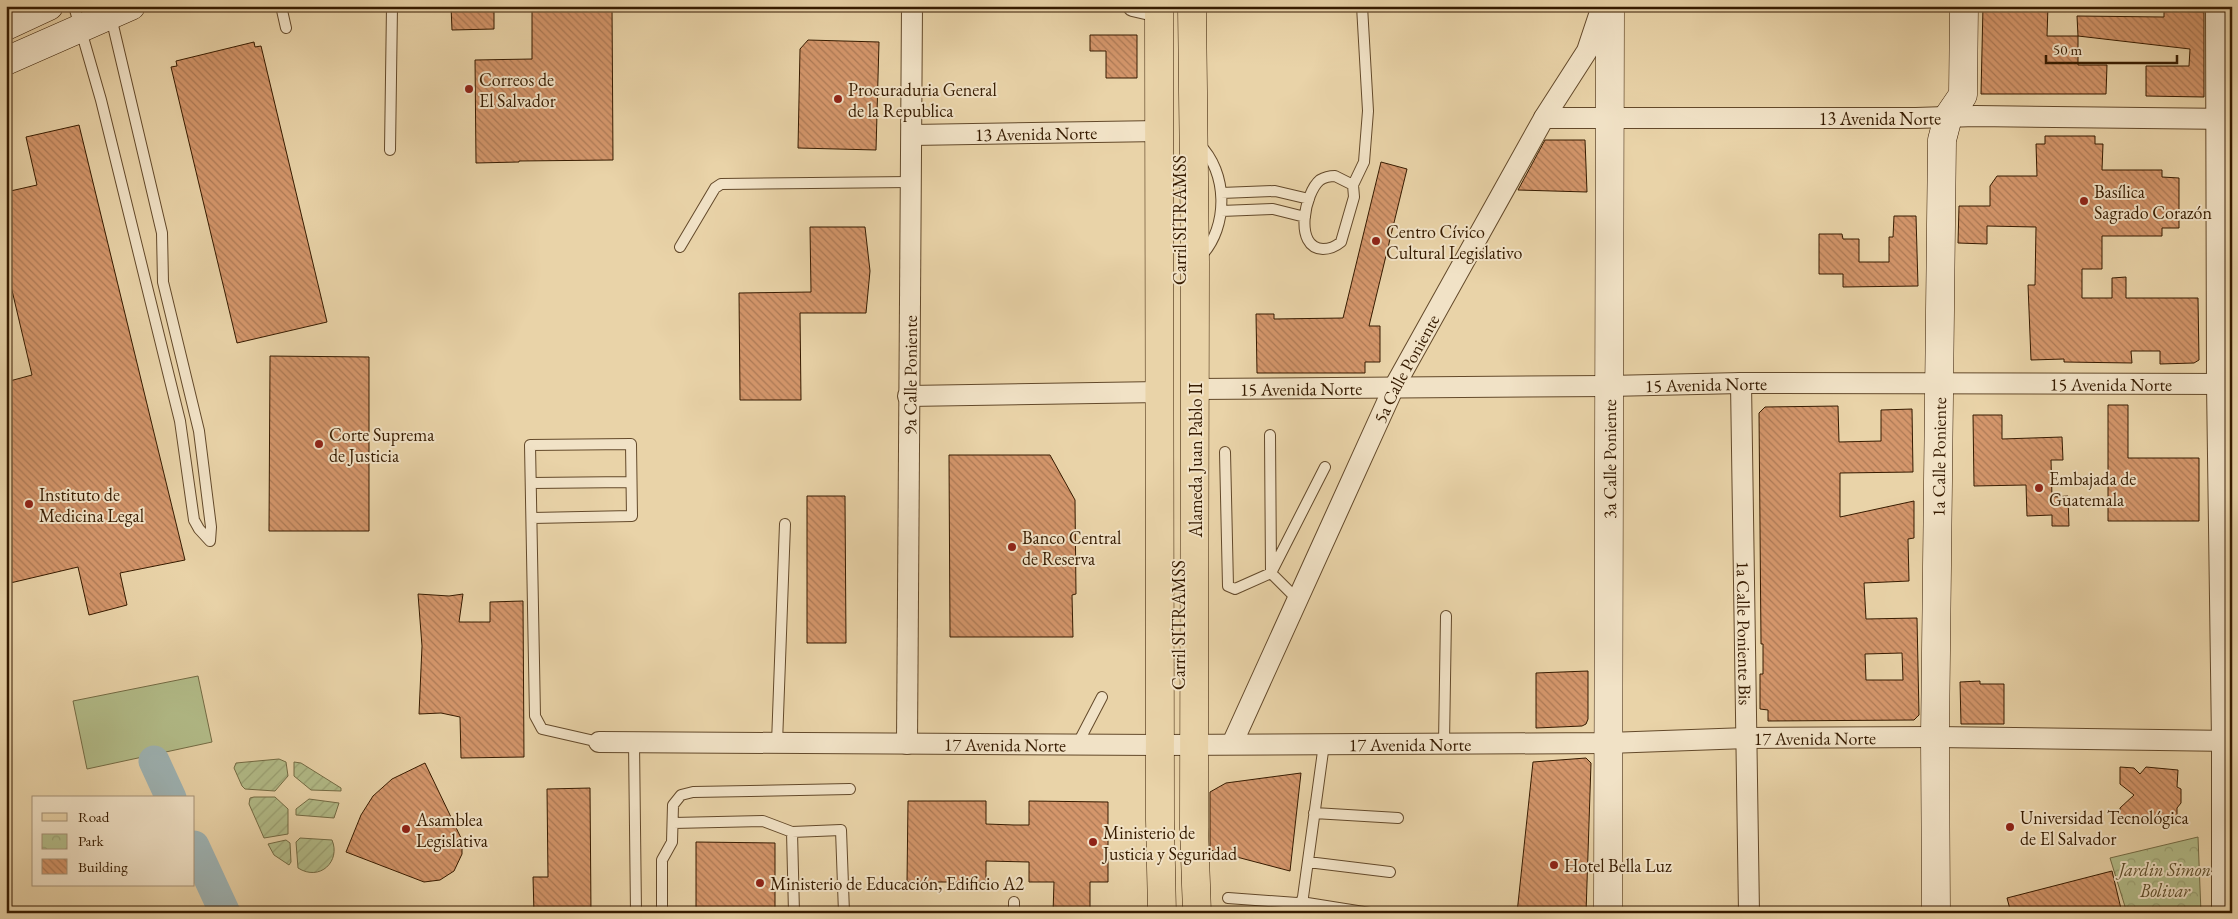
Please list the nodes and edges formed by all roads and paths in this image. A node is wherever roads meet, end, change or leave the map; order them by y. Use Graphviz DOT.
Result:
graph roads {
  1 [pos="49,6"];
  2 [pos="281,6"];
  3 [pos="392,6"];
  4 [pos="912,6"];
  5 [pos="1192,6"];
  6 [pos="1362,6"];
  7 [pos="1602,6"];
  8 [pos="1610,6"];
  9 [pos="1964,6"];
  10 [pos="2216,6"];
  11 [pos="1157,8"];
  12 [pos="116,9"];
  13 [pos="78,17"];
  14 [pos="6,26"];
  15 [pos="286,28"];
  16 [pos="6,61"];
  17 [pos="1610,116"];
  18 [pos="1948,117"];
  19 [pos="1544,118"];
  20 [pos="2224,119"];
  21 [pos="1160,132"];
  22 [pos="912,135"];
  23 [pos="1194,140"];
  24 [pos="390,150"];
  25 [pos="911,182"];
  26 [pos="1353,185"];
  27 [pos="1221,193"];
  28 [pos="1310,199"];
  29 [pos="1221,211"];
  30 [pos="1305,217"];
  31 [pos="680,247"];
  32 [pos="1195,262"];
  33 [pos="1741,383"];
  34 [pos="2224,384"];
  35 [pos="1940,385"];
  36 [pos="1609,386"];
  37 [pos="1393,388"];
  38 [pos="1195,389"];
  39 [pos="1160,392"];
  40 [pos="908,396"];
  41 [pos="1270,435"];
  42 [pos="1225,452"];
  43 [pos="1325,468"];
  44 [pos="631,482"];
  45 [pos="531,483"];
  46 [pos="532,518"];
  47 [pos="785,524"];
  48 [pos="1270,574"];
  49 [pos="1298,600"];
  50 [pos="1446,616"];
  51 [pos="1102,698"];
  52 [pos="1935,737"];
  53 [pos="1747,738"];
  54 [pos="2227,741"];
  55 [pos="599,742"];
  56 [pos="634,742"];
  57 [pos="777,743"];
  58 [pos="1444,743"];
  59 [pos="1608,743"];
  60 [pos="907,744"];
  61 [pos="1232,744"];
  62 [pos="1324,744"];
  63 [pos="1077,745"];
  64 [pos="1178,745"];
  65 [pos="850,789"];
  66 [pos="1314,813"];
  67 [pos="1398,818"];
  68 [pos="673,823"];
  69 [pos="792,832"];
  70 [pos="1308,862"];
  71 [pos="1390,872"];
  72 [pos="1228,898"];
  73 [pos="1301,902"];
  74 [pos="636,913"];
  75 [pos="662,913"];
  76 [pos="794,913"];
  77 [pos="844,913"];
  78 [pos="1162,913"];
  79 [pos="1180,913"];
  80 [pos="1196,913"];
  81 [pos="1370,913"];
  82 [pos="1608,913"];
  83 [pos="1749,913"];
  84 [pos="1936,913"];
  85 [pos="2222,913"];
  1 -- 14 [label="main road"];
  2 -- 15 [label="lane"];
  3 -- 24 [label="lane"];
  4 -- 22 [label="street, 9a Calle Poniente"];
  5 -- 23 [label="main road, Alameda Juan Pablo II"];
  6 -- 26 [label="lane"];
  7 -- 19 [label="street, 5a Calle Poniente"];
  8 -- 17 [label="main road, 3a Calle Poniente"];
  9 -- 18 [label="main road, 1a Calle Poniente"];
  10 -- 20 [label="street"];
  11 -- 21 [label="main road, Alameda Juan Pablo II"];
  11 -- 64 [label="main road, Carril SITRAMSS"];
  12 -- 13 [label="main road"];
  12 -- 13 [label="lane"];
  13 -- 16 [label="main road"];
  17 -- 18 [label="street, 13 Avenida Norte"];
  17 -- 19 [label="street, 13 Avenida Norte"];
  17 -- 36 [label="main road, 3a Calle Poniente"];
  18 -- 20 [label="street, 13 Avenida Norte"];
  18 -- 35 [label="main road, 1a Calle Poniente"];
  19 -- 37 [label="street, 5a Calle Poniente"];
  20 -- 34 [label="street"];
  21 -- 22 [label="street, 13 Avenida Norte"];
  21 -- 39 [label="main road, Alameda Juan Pablo II"];
  22 -- 25 [label="street, 9a Calle Poniente"];
  23 -- 27 [label="lane"];
  23 -- 32 [label="main road, Alameda Juan Pablo II"];
  25 -- 31 [label="lane"];
  25 -- 40 [label="street, 9a Calle Poniente"];
  26 -- 28 [label="lane"];
  26 -- 30 [label="lane"];
  27 -- 28 [label="lane"];
  27 -- 29 [label="lane"];
  28 -- 30 [label="lane"];
  29 -- 30 [label="lane"];
  29 -- 32 [label="lane"];
  32 -- 38 [label="main road, Alameda Juan Pablo II"];
  33 -- 35 [label="street, 15 Avenida Norte"];
  33 -- 36 [label="street, 15 Avenida Norte"];
  33 -- 53 [label="street, 1a Calle Poniente Bis"];
  34 -- 35 [label="street, 15 Avenida Norte"];
  34 -- 54 [label="street"];
  35 -- 52 [label="main road, 1a Calle Poniente"];
  36 -- 37 [label="street, 15 Avenida Norte"];
  36 -- 59 [label="main road, 3a Calle Poniente"];
  37 -- 38 [label="street, 15 Avenida Norte"];
  37 -- 49 [label="street, 5a Calle Poniente"];
  38 -- 64 [label="main road, Alameda Juan Pablo II"];
  39 -- 40 [label="street"];
  39 -- 64 [label="main road, Alameda Juan Pablo II"];
  40 -- 60 [label="street, 9a Calle Poniente"];
  41 -- 48 [label="lane"];
  42 -- 48 [label="lane"];
  43 -- 48 [label="lane"];
  44 -- 45 [label="lane"];
  44 -- 45 [label="lane"];
  44 -- 46 [label="lane"];
  45 -- 46 [label="lane"];
  46 -- 55 [label="lane"];
  47 -- 57 [label="lane"];
  48 -- 49 [label="lane"];
  49 -- 61 [label="street, 5a Calle Poniente"];
  50 -- 58 [label="lane"];
  51 -- 63 [label="lane"];
  52 -- 53 [label="street, 17 Avenida Norte"];
  52 -- 54 [label="street, 17 Avenida Norte"];
  52 -- 84 [label="main road, 1a Calle Poniente"];
  53 -- 59 [label="street, 17 Avenida Norte"];
  53 -- 83 [label="street, 1a Calle Poniente Bis"];
  54 -- 85 [label="street"];
  55 -- 56 [label="street, 17 Avenida Norte"];
  56 -- 57 [label="street, 17 Avenida Norte"];
  56 -- 74 [label="lane"];
  57 -- 60 [label="street, 17 Avenida Norte"];
  58 -- 59 [label="street, 17 Avenida Norte"];
  58 -- 62 [label="street, 17 Avenida Norte"];
  59 -- 82 [label="main road, 3a Calle Poniente"];
  60 -- 63 [label="street, 17 Avenida Norte"];
  61 -- 62 [label="street, 17 Avenida Norte"];
  61 -- 64 [label="street, 17 Avenida Norte"];
  62 -- 66 [label="lane"];
  63 -- 64 [label="street, 17 Avenida Norte"];
  64 -- 78 [label="main road, Alameda Juan Pablo II"];
  64 -- 79 [label="main road, Carril SITRAMSS"];
  64 -- 80 [label="main road, Alameda Juan Pablo II"];
  65 -- 68 [label="lane"];
  66 -- 67 [label="lane"];
  66 -- 70 [label="lane"];
  68 -- 69 [label="lane"];
  68 -- 75 [label="lane"];
  69 -- 76 [label="lane"];
  69 -- 77 [label="lane"];
  70 -- 71 [label="lane"];
  70 -- 73 [label="lane"];
  72 -- 73 [label="lane"];
  73 -- 81 [label="lane"];
}
